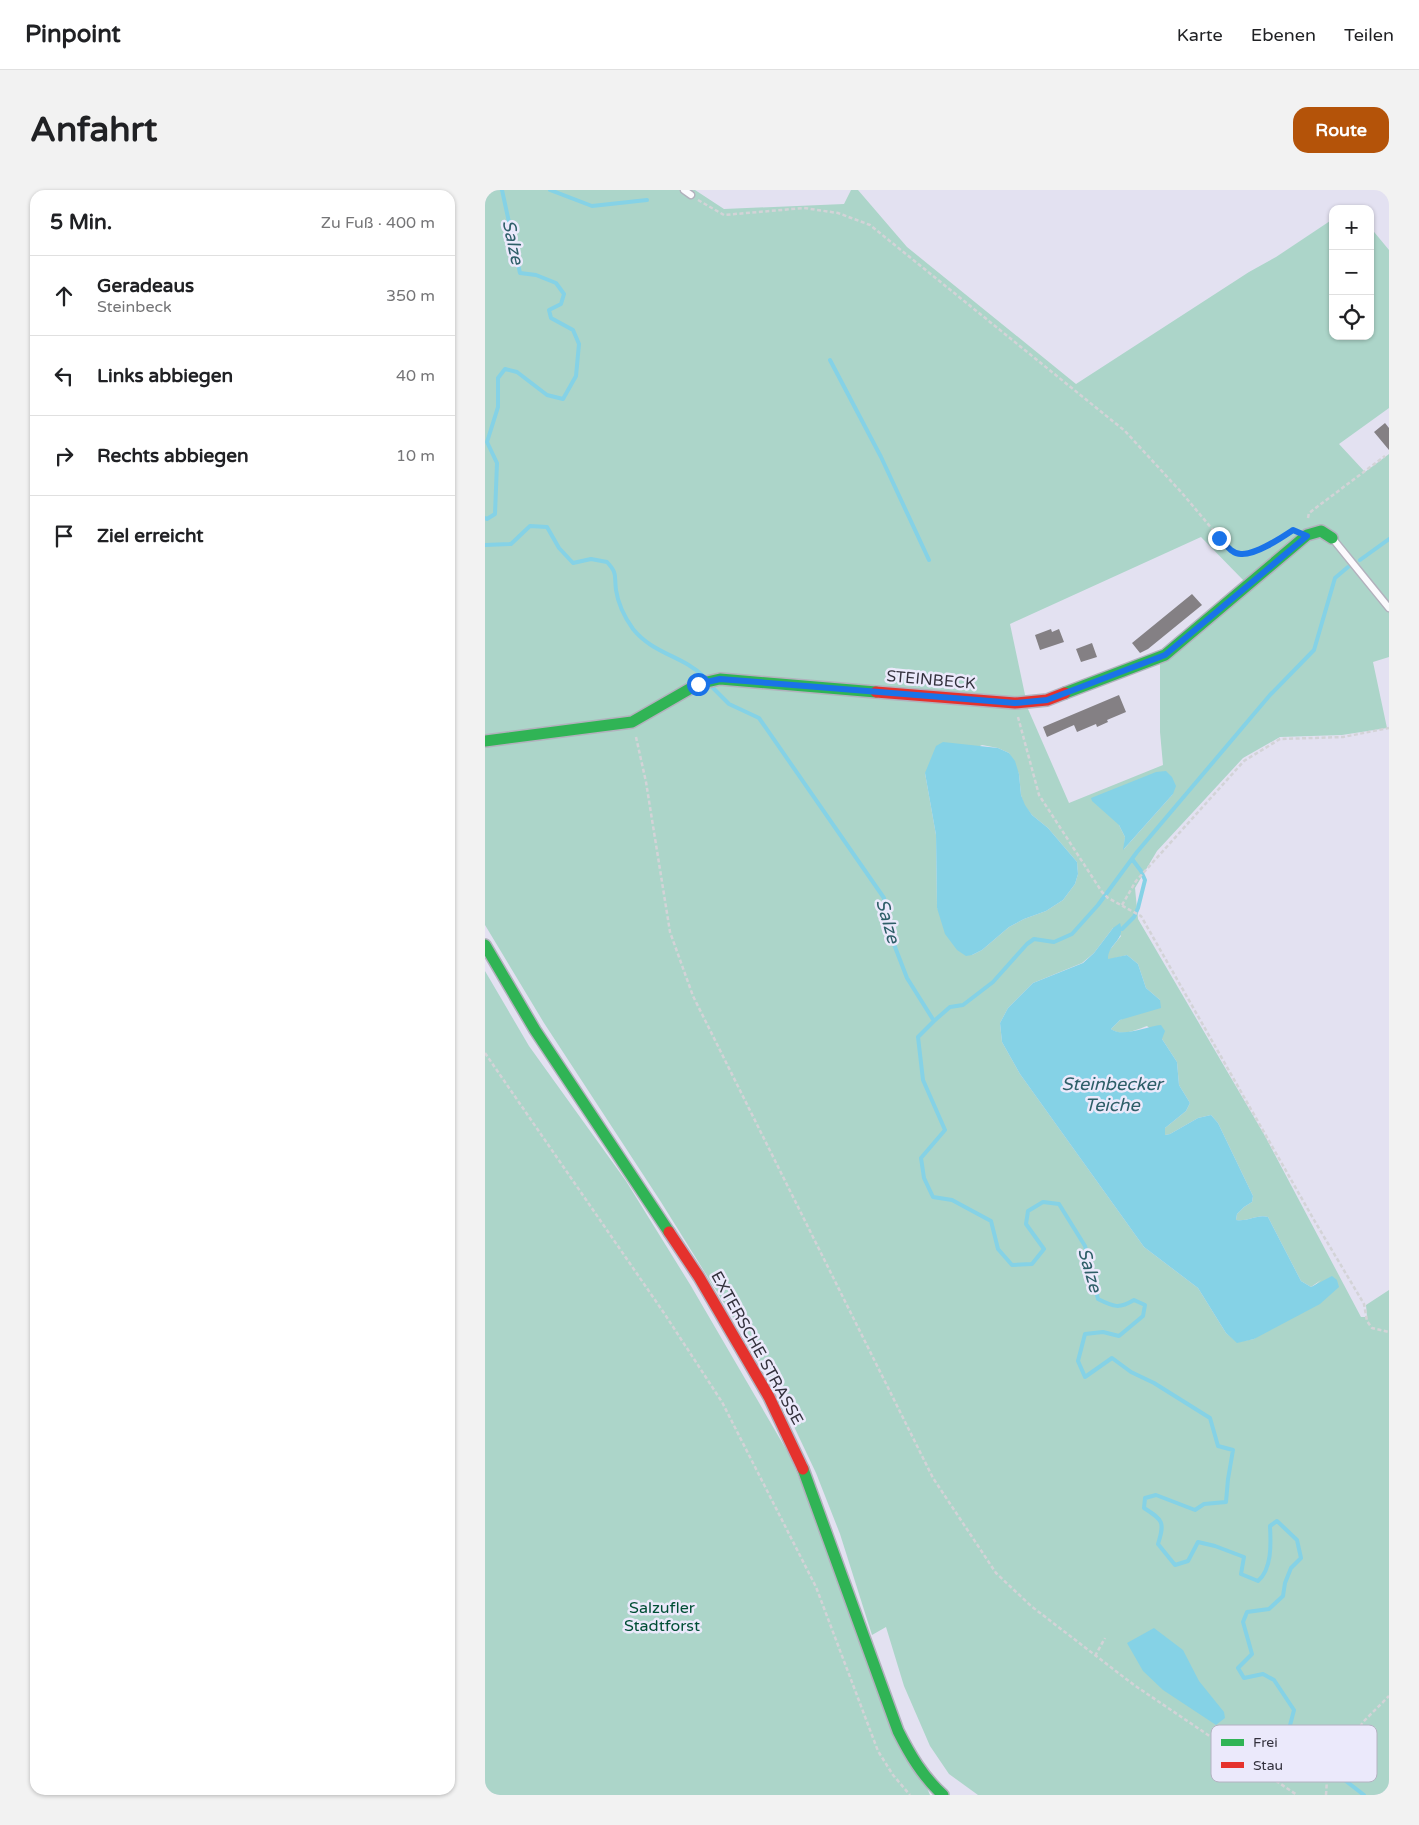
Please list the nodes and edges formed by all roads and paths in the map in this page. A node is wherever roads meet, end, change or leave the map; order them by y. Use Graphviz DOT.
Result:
graph roads {
  1 [pos="684,190"];
  2 [pos="691,195"];
  3 [pos="1385,456"];
  4 [pos="1309,513"];
  5 [pos="1281,538"];
  6 [pos="1332,538"];
  7 [pos="1389,608"];
  8 [pos="1017,712"];
  9 [pos="632,722"];
  10 [pos="1389,730"];
  11 [pos="485,741"];
  12 [pos="1122,905"];
  13 [pos="485,945"];
  14 [pos="485,1053"];
  15 [pos="1389,1332"];
  16 [pos="1105,1638"];
  17 [pos="1095,1656"];
  18 [pos="1389,1696"];
  19 [pos="1361,1725"];
  20 [pos="1211,1737"];
  21 [pos="1278,1782"];
  22 [pos="1327,1782"];
  23 [pos="910,1795"];
  24 [pos="943,1795"];
  25 [pos="1297,1795"];
  26 [pos="1325,1795"];
  1 -- 2 [label="lane"];
  2 -- 5 [label="path"];
  3 -- 4 [label="path"];
  6 -- 7 [label="lane"];
  6 -- 9 [label="main road, STEINBECK"];
  8 -- 12 [label="path"];
  9 -- 11 [label="main road, STEINBECK"];
  9 -- 17 [label="path"];
  10 -- 12 [label="path"];
  12 -- 15 [label="path"];
  13 -- 24 [label="main road, EXTERSCHE STRASSE"];
  14 -- 23 [label="path"];
  16 -- 17 [label="path"];
  17 -- 20 [label="path"];
  18 -- 19 [label="path"];
  21 -- 25 [label="path"];
  22 -- 26 [label="path"];
}
